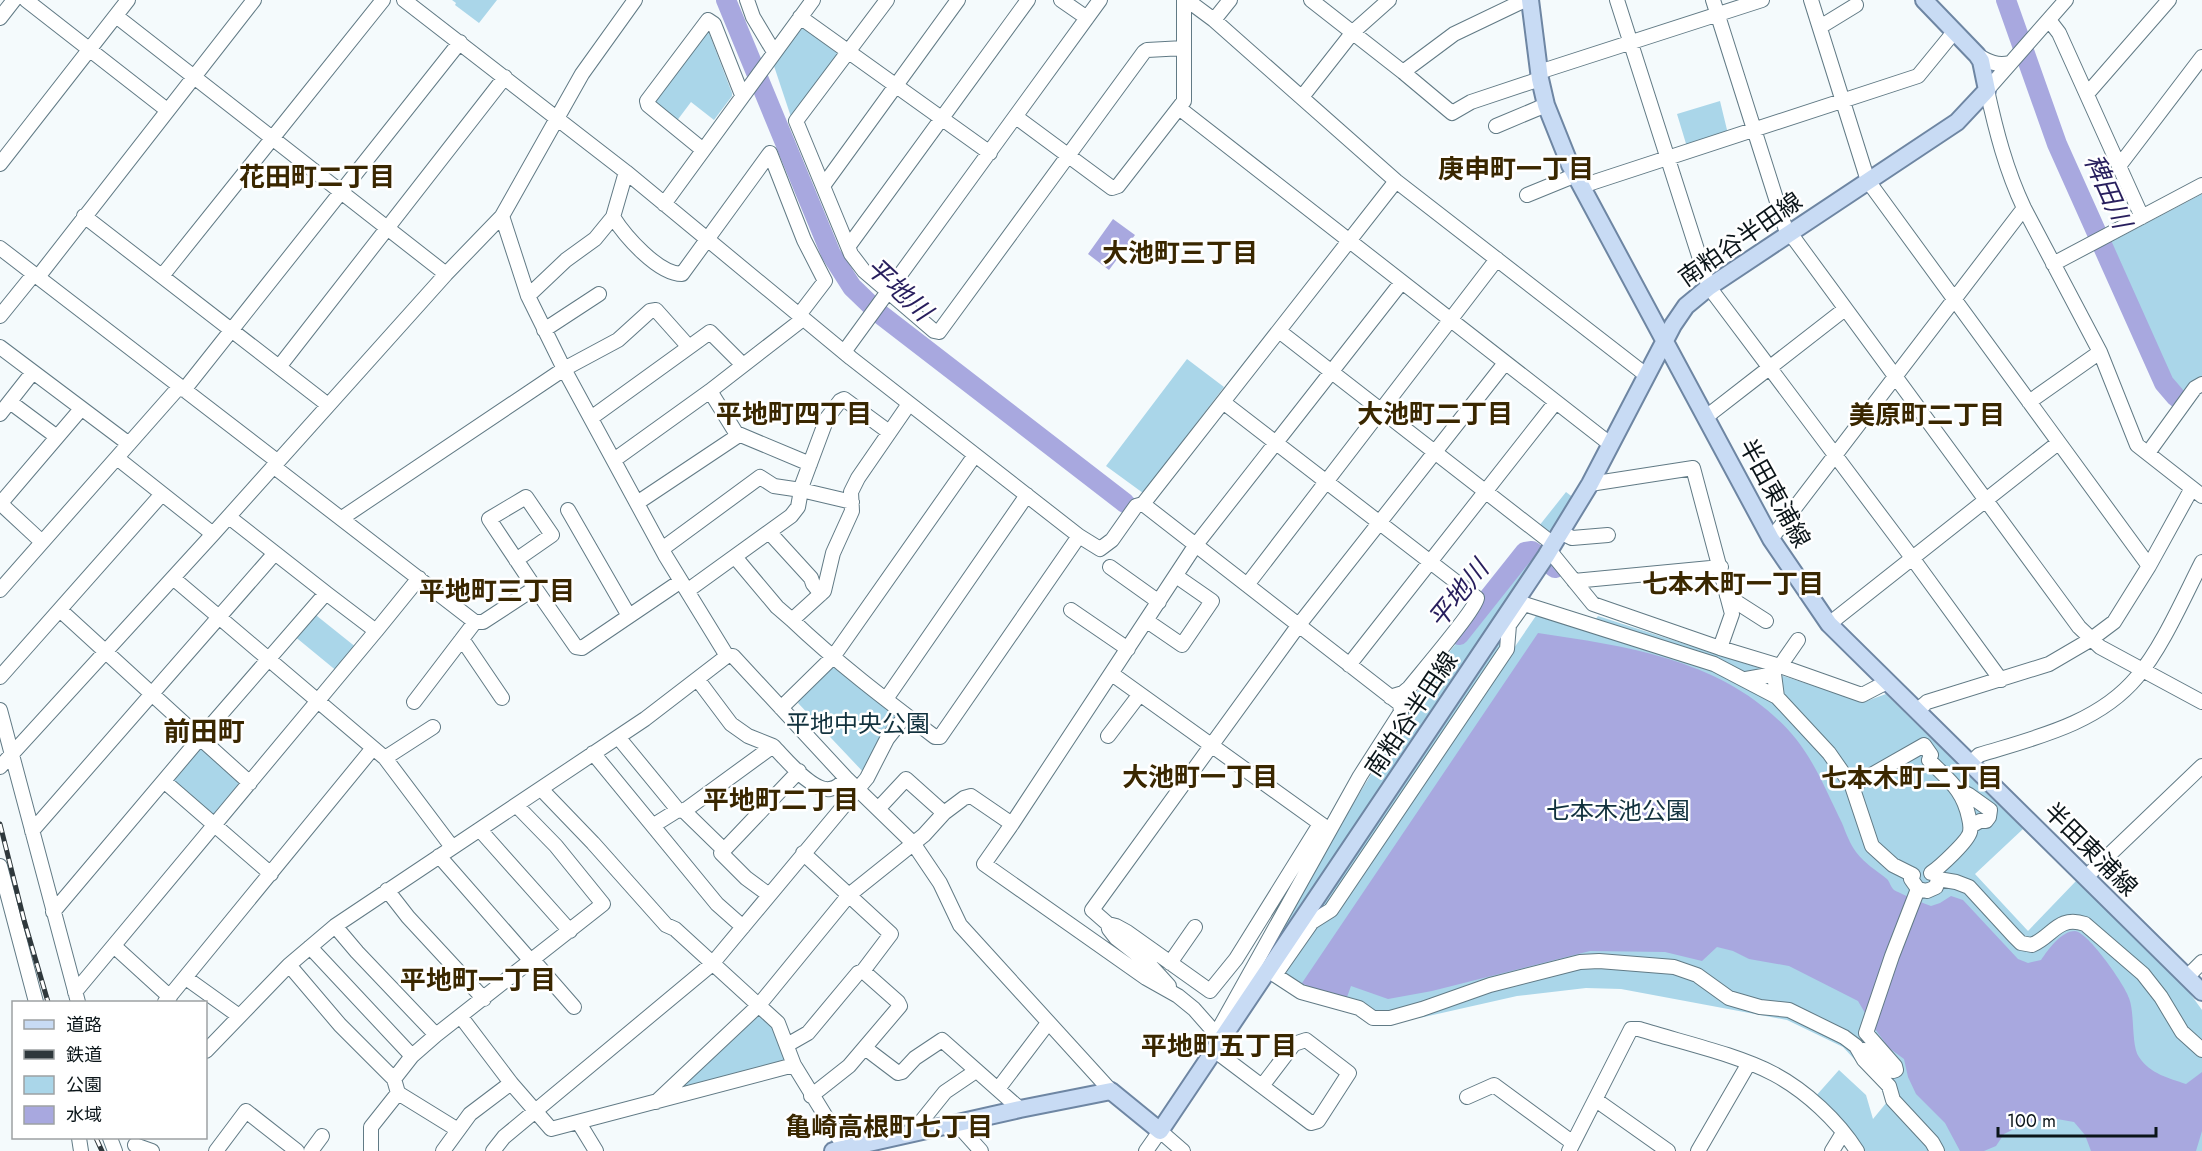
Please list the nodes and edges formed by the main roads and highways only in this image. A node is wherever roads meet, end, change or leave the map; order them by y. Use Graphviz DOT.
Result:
graph roads {
  1 [pos="1530,0"];
  2 [pos="1924,0"];
  3 [pos="1665,341"];
  4 [pos="2202,992"];
  5 [pos="846,1149"];
  1 -- 3 [label="main road, 半田東浦線"];
  2 -- 3 [label="main road, 南粕谷半田線"];
  3 -- 4 [label="main road, 半田東浦線"];
  3 -- 5 [label="main road, 南粕谷半田線"];
}
